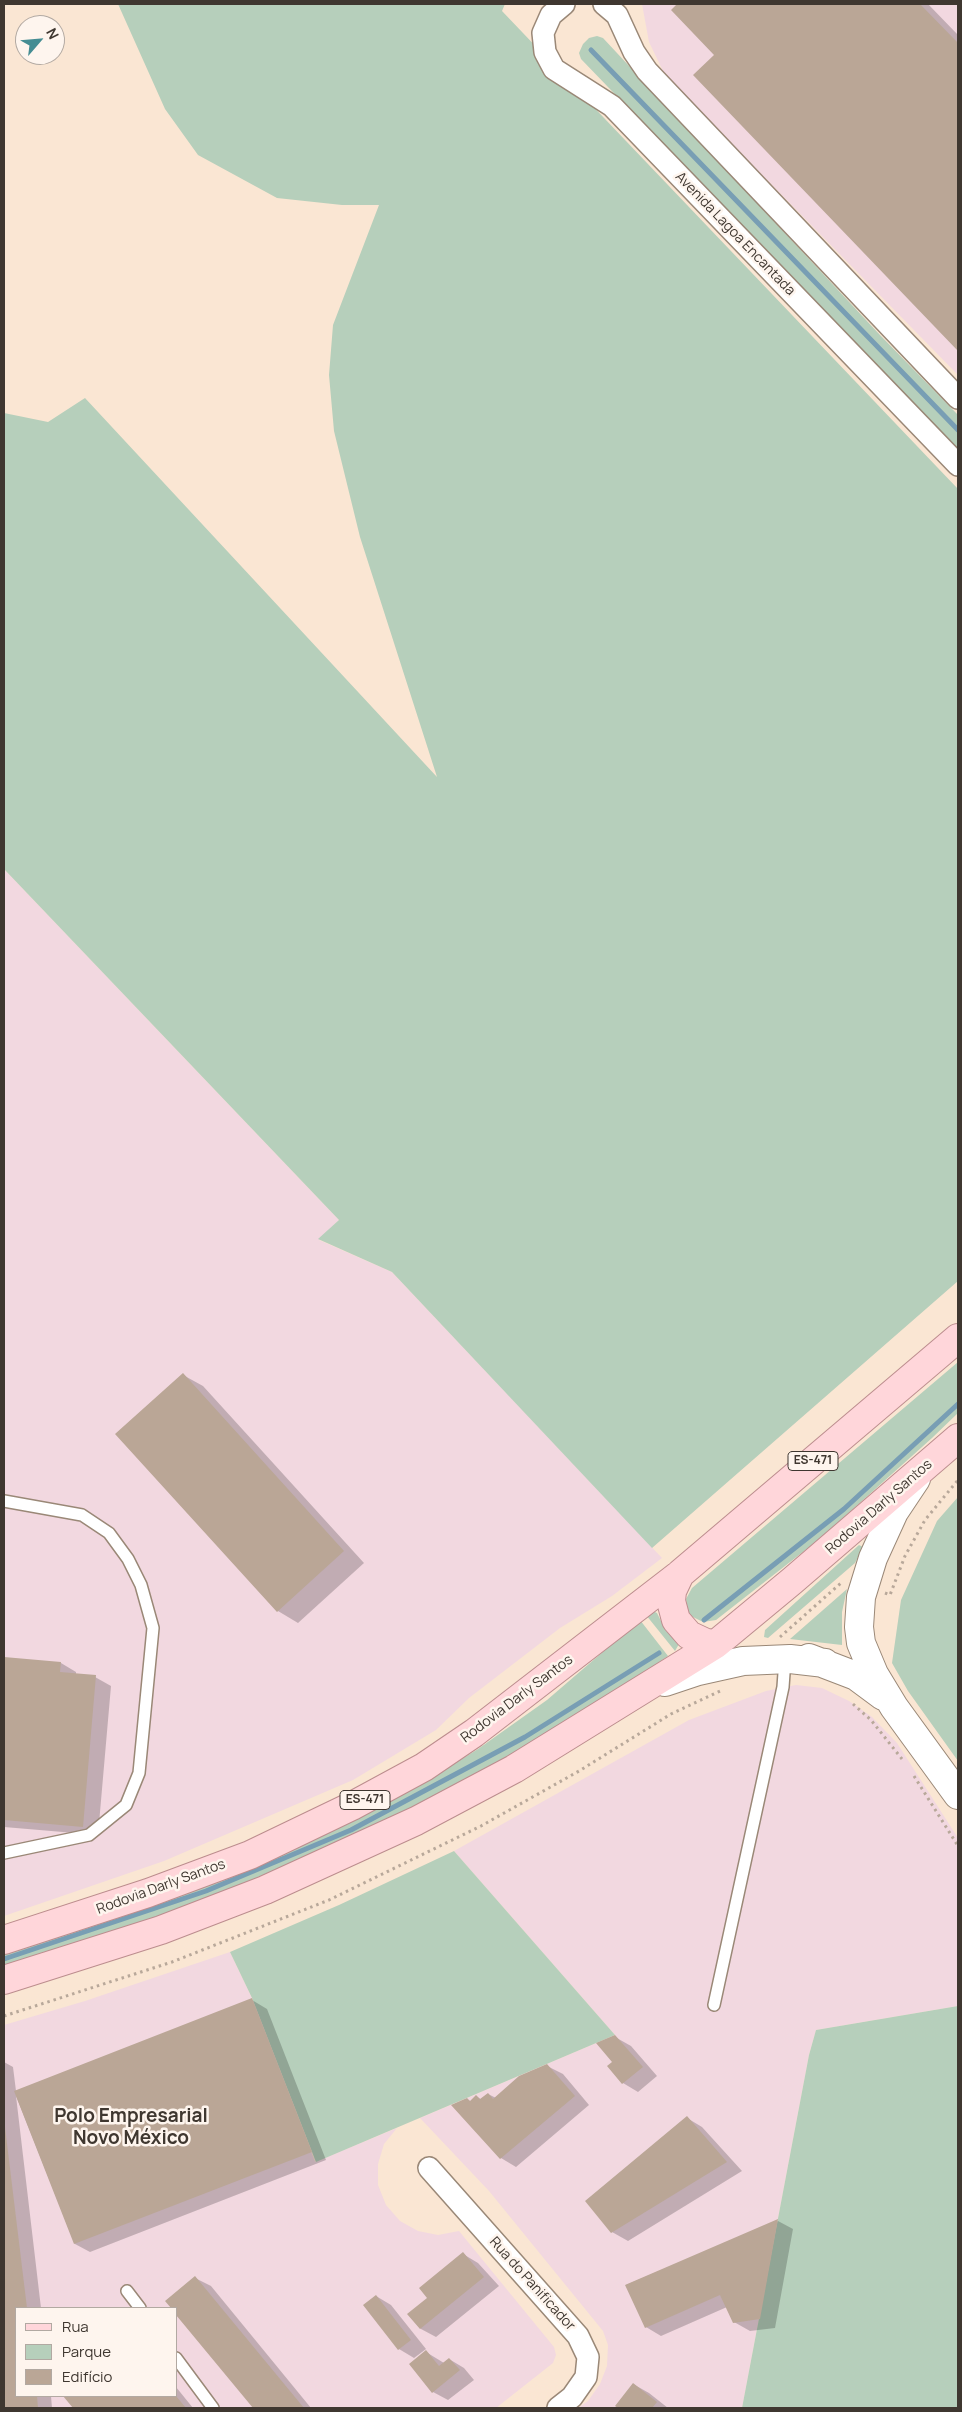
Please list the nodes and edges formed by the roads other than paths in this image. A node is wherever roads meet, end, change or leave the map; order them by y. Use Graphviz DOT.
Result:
graph roads {
  1 [pos="564,4"];
  2 [pos="604,4"];
  3 [pos="958,398"];
  4 [pos="958,465"];
  5 [pos="954,1344"];
  6 [pos="958,1438"];
  7 [pos="921,1471"];
  8 [pos="4,1501"];
  9 [pos="680,1574"];
  10 [pos="716,1644"];
  11 [pos="779,1654"];
  12 [pos="629,1699"];
  13 [pos="894,1707"];
  14 [pos="958,1795"];
  15 [pos="4,1853"];
  16 [pos="4,1940"];
  17 [pos="4,1980"];
  18 [pos="714,2005"];
  19 [pos="429,2168"];
  20 [pos="127,2291"];
  21 [pos="139,2307"];
  22 [pos="178,2361"];
  23 [pos="213,2408"];
  24 [pos="558,2408"];
  1 -- 4 [label="street, Avenida Lagoa Encantada"];
  2 -- 3 [label="street"];
  5 -- 9 [label="main road, Rodovia Darly Santos / ES-471"];
  6 -- 7 [label="main road, Rodovia Darly Santos"];
  7 -- 10 [label="main road, Rodovia Darly Santos"];
  7 -- 13 [label="main road"];
  8 -- 15 [label="lane"];
  9 -- 10 [label="main road"];
  9 -- 16 [label="main road, Rodovia Darly Santos / ES-471"];
  10 -- 11 [label="main road"];
  10 -- 12 [label="main road, Rodovia Darly Santos"];
  11 -- 12 [label="main road"];
  11 -- 13 [label="main road"];
  11 -- 18 [label="lane"];
  12 -- 17 [label="main road, Rodovia Darly Santos"];
  13 -- 14 [label="main road"];
  19 -- 24 [label="street, Rua do Panificador"];
  20 -- 21 [label="lane"];
  22 -- 23 [label="lane"];
}
